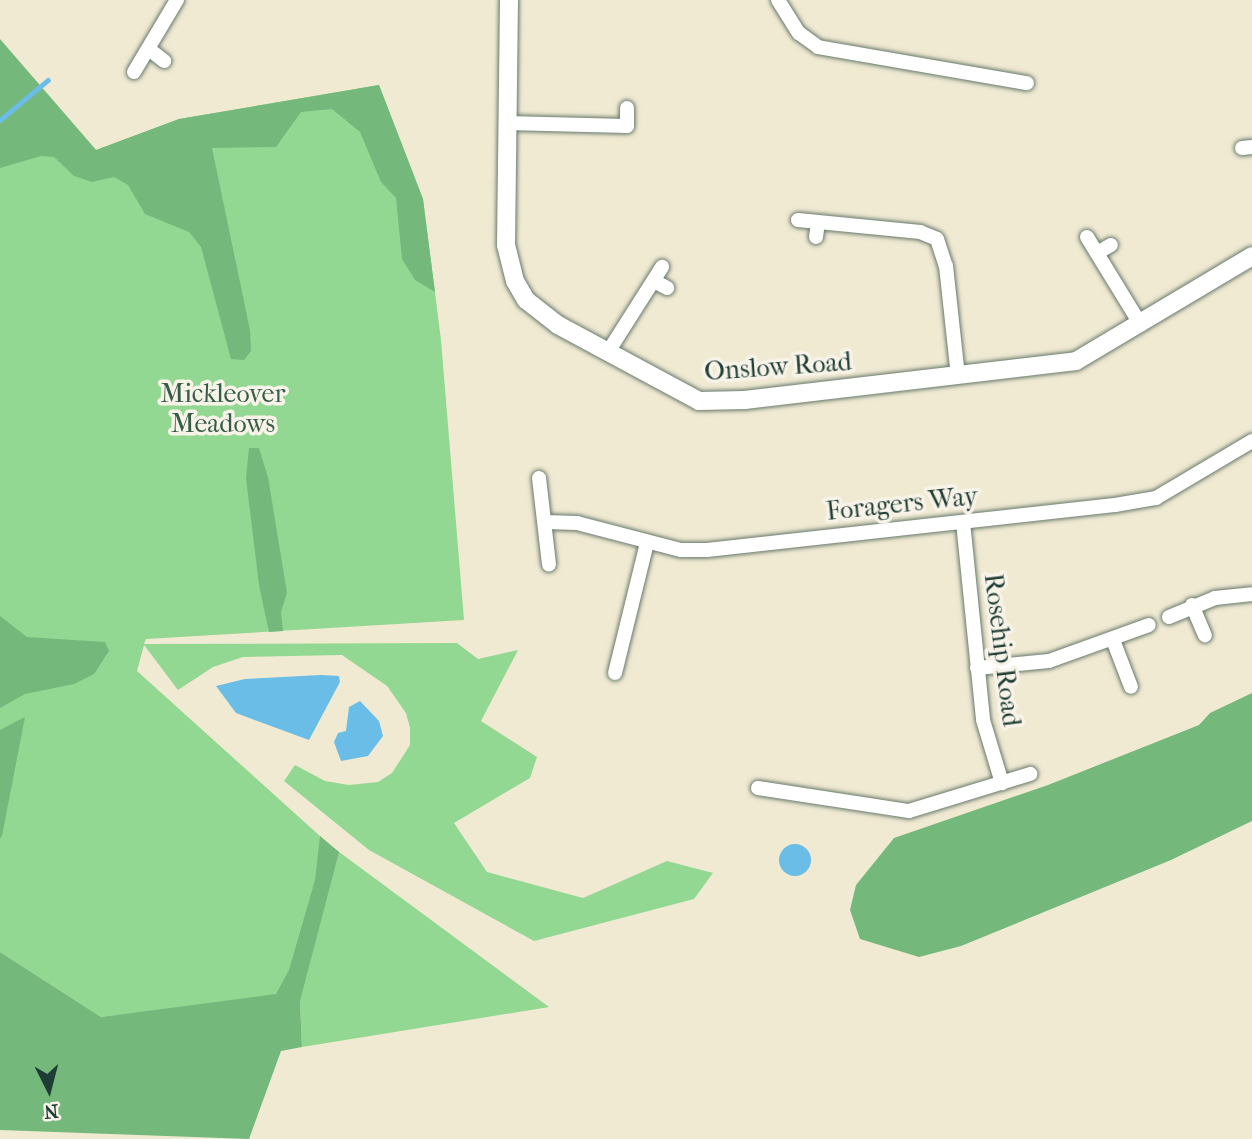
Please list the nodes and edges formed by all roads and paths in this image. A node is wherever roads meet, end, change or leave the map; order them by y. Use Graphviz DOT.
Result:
graph roads {
  1 [pos="177,0"];
  2 [pos="509,0"];
  3 [pos="778,0"];
  4 [pos="150,50"];
  5 [pos="164,61"];
  6 [pos="134,72"];
  7 [pos="1027,83"];
  8 [pos="627,108"];
  9 [pos="506,123"];
  10 [pos="798,220"];
  11 [pos="1087,237"];
  12 [pos="1111,245"];
  13 [pos="1097,253"];
  14 [pos="1252,256"];
  15 [pos="661,279"];
  16 [pos="1141,325"];
  17 [pos="608,352"];
  18 [pos="958,376"];
  19 [pos="1252,441"];
  20 [pos="539,478"];
  21 [pos="545,522"];
  22 [pos="962,522"];
  23 [pos="647,543"];
  24 [pos="549,564"];
  25 [pos="1252,594"];
  26 [pos="1192,605"];
  27 [pos="1168,617"];
  28 [pos="1149,625"];
  29 [pos="1205,635"];
  30 [pos="1113,640"];
  31 [pos="977,668"];
  32 [pos="615,673"];
  33 [pos="1130,687"];
  34 [pos="1030,774"];
  35 [pos="1002,783"];
  36 [pos="758,788"];
  1 -- 4 [label="street"];
  2 -- 9 [label="street, Onslow Road"];
  3 -- 7 [label="street"];
  4 -- 5 [label="street"];
  4 -- 6 [label="street"];
  8 -- 9 [label="street"];
  9 -- 17 [label="street, Onslow Road"];
  10 -- 18 [label="street"];
  11 -- 13 [label="street"];
  12 -- 13 [label="street"];
  13 -- 16 [label="street"];
  14 -- 16 [label="street, Onslow Road"];
  15 -- 17 [label="street"];
  16 -- 18 [label="street, Onslow Road"];
  17 -- 18 [label="street, Onslow Road"];
  19 -- 22 [label="street, Foragers Way"];
  20 -- 21 [label="street"];
  21 -- 23 [label="street, Foragers Way"];
  21 -- 24 [label="street"];
  22 -- 23 [label="street, Foragers Way"];
  22 -- 31 [label="street, Rosehip Road"];
  23 -- 32 [label="street"];
  25 -- 26 [label="street"];
  26 -- 27 [label="street"];
  26 -- 29 [label="street"];
  28 -- 30 [label="street"];
  30 -- 31 [label="street"];
  30 -- 33 [label="street"];
  31 -- 35 [label="street, Rosehip Road"];
  34 -- 35 [label="street"];
  35 -- 36 [label="street"];
}
